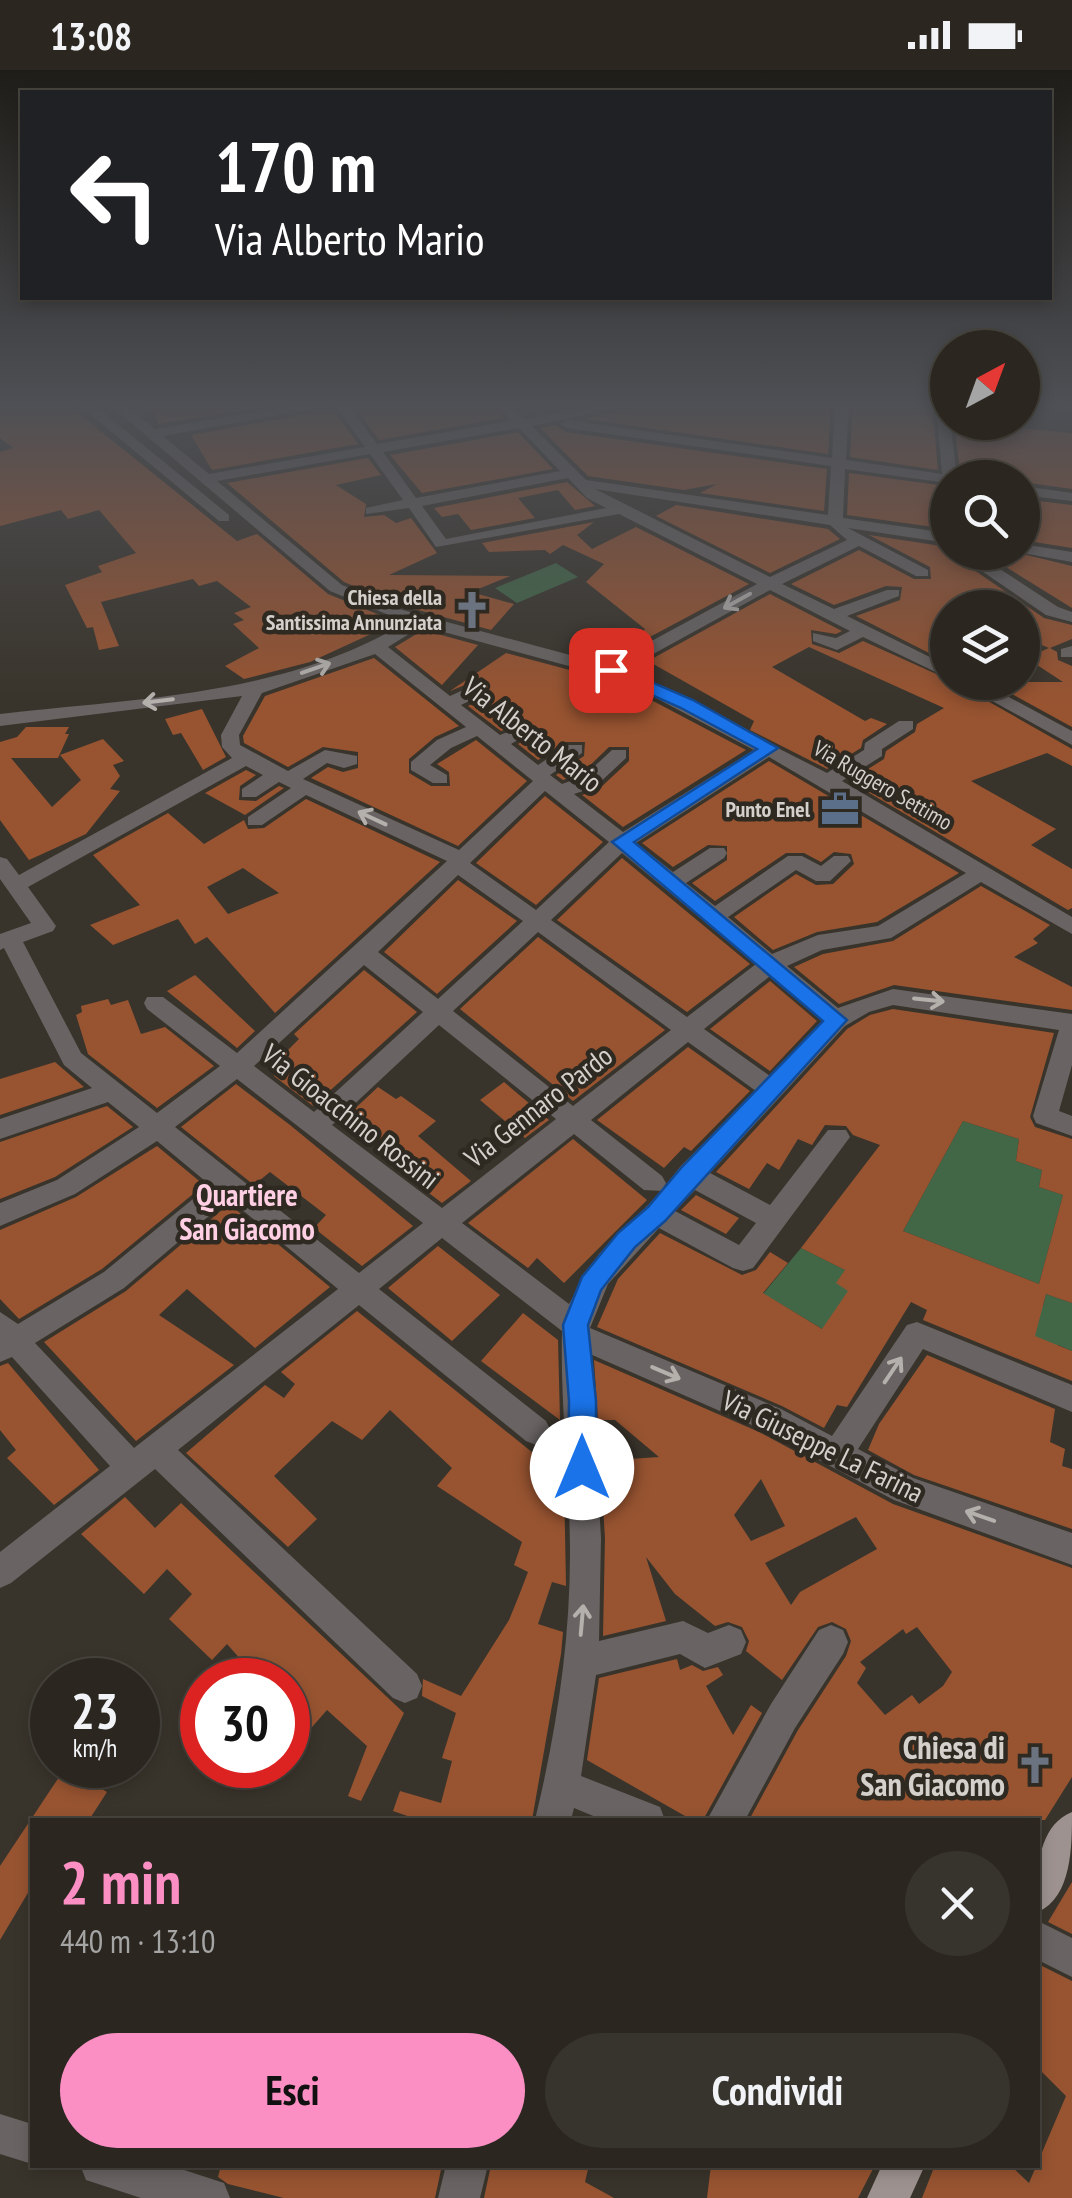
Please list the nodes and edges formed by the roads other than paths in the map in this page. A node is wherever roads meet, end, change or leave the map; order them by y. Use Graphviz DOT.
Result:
graph roads {
  1 [pos="207,503"];
  2 [pos="233,503"];
  3 [pos="416,503"];
  4 [pos="611,503"];
  5 [pos="727,503"];
  6 [pos="836,503"];
  7 [pos="412,504"];
  8 [pos="624,509"];
  9 [pos="371,511"];
  10 [pos="835,521"];
  11 [pos="232,524"];
  12 [pos="264,532"];
  13 [pos="930,535"];
  14 [pos="247,537"];
  15 [pos="859,540"];
  16 [pos="1040,552"];
  17 [pos="1072,557"];
  18 [pos="273,559"];
  19 [pos="806,565"];
  20 [pos="989,570"];
  21 [pos="922,573"];
  22 [pos="834,580"];
  23 [pos="771,582"];
  24 [pos="328,592"];
  25 [pos="894,593"];
  26 [pos="834,615"];
  27 [pos="1072,617"];
  28 [pos="419,621"];
  29 [pos="864,630"];
  30 [pos="818,637"];
  31 [pos="377,647"];
  32 [pos="930,664"];
  33 [pos="611,670"];
  34 [pos="255,689"];
  35 [pos="478,690"];
  36 [pos="1000,700"];
  37 [pos="447,704"];
  38 [pos="0,720"];
  39 [pos="511,722"];
  40 [pos="906,725"];
  41 [pos="478,728"];
  42 [pos="1072,739"];
  43 [pos="498,743"];
  44 [pos="575,748"];
  45 [pos="769,748"];
  46 [pos="619,754"];
  47 [pos="244,759"];
  48 [pos="350,760"];
  49 [pos="440,779"];
  50 [pos="291,780"];
  51 [pos="828,781"];
  52 [pos="548,783"];
  53 [pos="249,793"];
  54 [pos="254,821"];
  55 [pos="622,842"];
  56 [pos="717,853"];
  57 [pos="458,861"];
  58 [pos="841,861"];
  59 [pos="0,864"];
  60 [pos="982,872"];
  61 [pos="672,882"];
  62 [pos="16,885"];
  63 [pos="714,916"];
  64 [pos="538,921"];
  65 [pos="1072,927"];
  66 [pos="5,940"];
  67 [pos="362,950"];
  68 [pos="772,963"];
  69 [pos="155,1003"];
  70 [pos="439,1012"];
  71 [pos="836,1020"];
  72 [pos="1072,1023"];
  73 [pos="688,1029"];
  74 [pos="235,1064"];
  75 [pos="771,1088"];
  76 [pos="111,1092"];
  77 [pos="573,1120"];
  78 [pos="157,1126"];
  79 [pos="316,1126"];
  80 [pos="1072,1126"];
  81 [pos="0,1129"];
  82 [pos="836,1138"];
  83 [pos="689,1174"];
  84 [pos="653,1183"];
  85 [pos="230,1184"];
  86 [pos="656,1214"];
  87 [pos="0,1215"];
  88 [pos="773,1220"];
  89 [pos="441,1224"];
  90 [pos="359,1288"];
  91 [pos="576,1330"];
  92 [pos="5,1338"];
  93 [pos="1072,1399"];
  94 [pos="536,1431"];
  95 [pos="839,1452"];
  96 [pos="144,1459"];
  97 [pos="1072,1549"];
  98 [pos="0,1572"];
  99 [pos="729,1642"];
  100 [pos="831,1642"];
  101 [pos="578,1662"];
  102 [pos="406,1686"];
  103 [pos="558,1803"];
  104 [pos="637,1818"];
  105 [pos="727,1818"];
  106 [pos="1072,1830"];
  107 [pos="1040,1890"];
  108 [pos="1040,1941"];
  109 [pos="1072,1958"];
  110 [pos="0,2134"];
  111 [pos="30,2143"];
  112 [pos="111,2168"];
  113 [pos="466,2168"];
  114 [pos="903,2168"];
  115 [pos="209,2198"];
  116 [pos="459,2198"];
  117 [pos="888,2198"];
  1 -- 11 [label="street"];
  2 -- 12 [label="street"];
  3 -- 7 [label="street"];
  4 -- 8 [label="street"];
  5 -- 10 [label="street"];
  6 -- 10 [label="street"];
  7 -- 8 [label="street"];
  7 -- 9 [label="street"];
  8 -- 23 [label="street"];
  10 -- 13 [label="street"];
  10 -- 15 [label="street"];
  12 -- 14 [label="street"];
  12 -- 24 [label="street"];
  15 -- 19 [label="street"];
  15 -- 21 [label="street"];
  16 -- 17 [label="street"];
  18 -- 24 [label="street"];
  19 -- 22 [label="street"];
  19 -- 23 [label="street"];
  20 -- 27 [label="street"];
  23 -- 26 [label="street"];
  23 -- 33 [label="street, one-way"];
  24 -- 28 [label="street, Via Ruggero Settimo"];
  25 -- 26 [label="street"];
  26 -- 29 [label="street"];
  28 -- 31 [label="street"];
  28 -- 33 [label="street, Via Ruggero Settimo"];
  29 -- 30 [label="street"];
  29 -- 32 [label="street"];
  34 -- 31 [label="street, one-way"];
  31 -- 37 [label="street, Via Alberto Mario"];
  33 -- 45 [label="street, Via Ruggero Settimo"];
  34 -- 38 [label="street, one-way"];
  34 -- 47 [label="street"];
  35 -- 37 [label="street"];
  36 -- 42 [label="street"];
  37 -- 41 [label="street, Via Alberto Mario"];
  39 -- 43 [label="street"];
  40 -- 51 [label="street"];
  41 -- 43 [label="street, Via Alberto Mario"];
  41 -- 49 [label="street"];
  43 -- 52 [label="street, Via Alberto Mario"];
  44 -- 52 [label="street"];
  45 -- 51 [label="street, Via Ruggero Settimo"];
  45 -- 55 [label="street"];
  46 -- 52 [label="street"];
  47 -- 50 [label="street"];
  47 -- 62 [label="street"];
  48 -- 50 [label="street"];
  50 -- 53 [label="street"];
  50 -- 54 [label="street"];
  57 -- 50 [label="street, one-way"];
  51 -- 60 [label="street, Via Ruggero Settimo"];
  52 -- 55 [label="street, Via Alberto Mario"];
  52 -- 57 [label="street, Via Gioacchino Rossini"];
  55 -- 61 [label="street, Via Alberto Mario"];
  55 -- 64 [label="street"];
  56 -- 61 [label="street"];
  57 -- 64 [label="street"];
  57 -- 67 [label="street, Via Gioacchino Rossini"];
  58 -- 63 [label="street"];
  59 -- 62 [label="street"];
  60 -- 65 [label="street, Via Ruggero Settimo"];
  60 -- 68 [label="street, Via Gennaro Pardo"];
  61 -- 63 [label="street, Via Alberto Mario"];
  62 -- 66 [label="street"];
  63 -- 68 [label="street, Via Alberto Mario"];
  64 -- 70 [label="street"];
  64 -- 73 [label="street"];
  66 -- 76 [label="street"];
  67 -- 70 [label="street"];
  67 -- 74 [label="street, Via Gioacchino Rossini"];
  68 -- 71 [label="street, Via Alberto Mario"];
  68 -- 73 [label="street, Via Gennaro Pardo"];
  69 -- 74 [label="street"];
  70 -- 77 [label="street"];
  70 -- 79 [label="street"];
  71 -- 72 [label="street, one-way"];
  71 -- 75 [label="street"];
  72 -- 80 [label="street"];
  73 -- 75 [label="street"];
  73 -- 77 [label="street, Via Gennaro Pardo"];
  74 -- 78 [label="street"];
  74 -- 79 [label="street, Via Gioacchino Rossini"];
  75 -- 83 [label="street"];
  76 -- 78 [label="street"];
  76 -- 81 [label="street"];
  77 -- 84 [label="street"];
  77 -- 89 [label="street, Via Gennaro Pardo"];
  78 -- 85 [label="street"];
  78 -- 87 [label="street"];
  79 -- 89 [label="street, Via Gioacchino Rossini"];
  82 -- 88 [label="street"];
  83 -- 86 [label="street"];
  83 -- 88 [label="street"];
  85 -- 90 [label="street"];
  85 -- 92 [label="street"];
  86 -- 88 [label="street"];
  86 -- 91 [label="street"];
  89 -- 90 [label="street, Via Gennaro Pardo"];
  89 -- 91 [label="street, Via Gioacchino Rossini"];
  90 -- 94 [label="street"];
  90 -- 96 [label="street, Via Gennaro Pardo"];
  91 -- 95 [label="street, Via Giuseppe La Farina, one-way"];
  101 -- 91 [label="street, one-way"];
  92 -- 96 [label="street"];
  95 -- 93 [label="street, one-way"];
  97 -- 95 [label="street, Via Giuseppe La Farina, one-way"];
  96 -- 98 [label="street, Via Gennaro Pardo"];
  96 -- 102 [label="street"];
  99 -- 101 [label="street"];
  100 -- 105 [label="street"];
  101 -- 103 [label="street"];
  103 -- 104 [label="street"];
  106 -- 107 [label="main road"];
  108 -- 109 [label="street"];
  110 -- 111 [label="street"];
  112 -- 115 [label="street"];
  113 -- 116 [label="street"];
  114 -- 117 [label="main road"];
}
